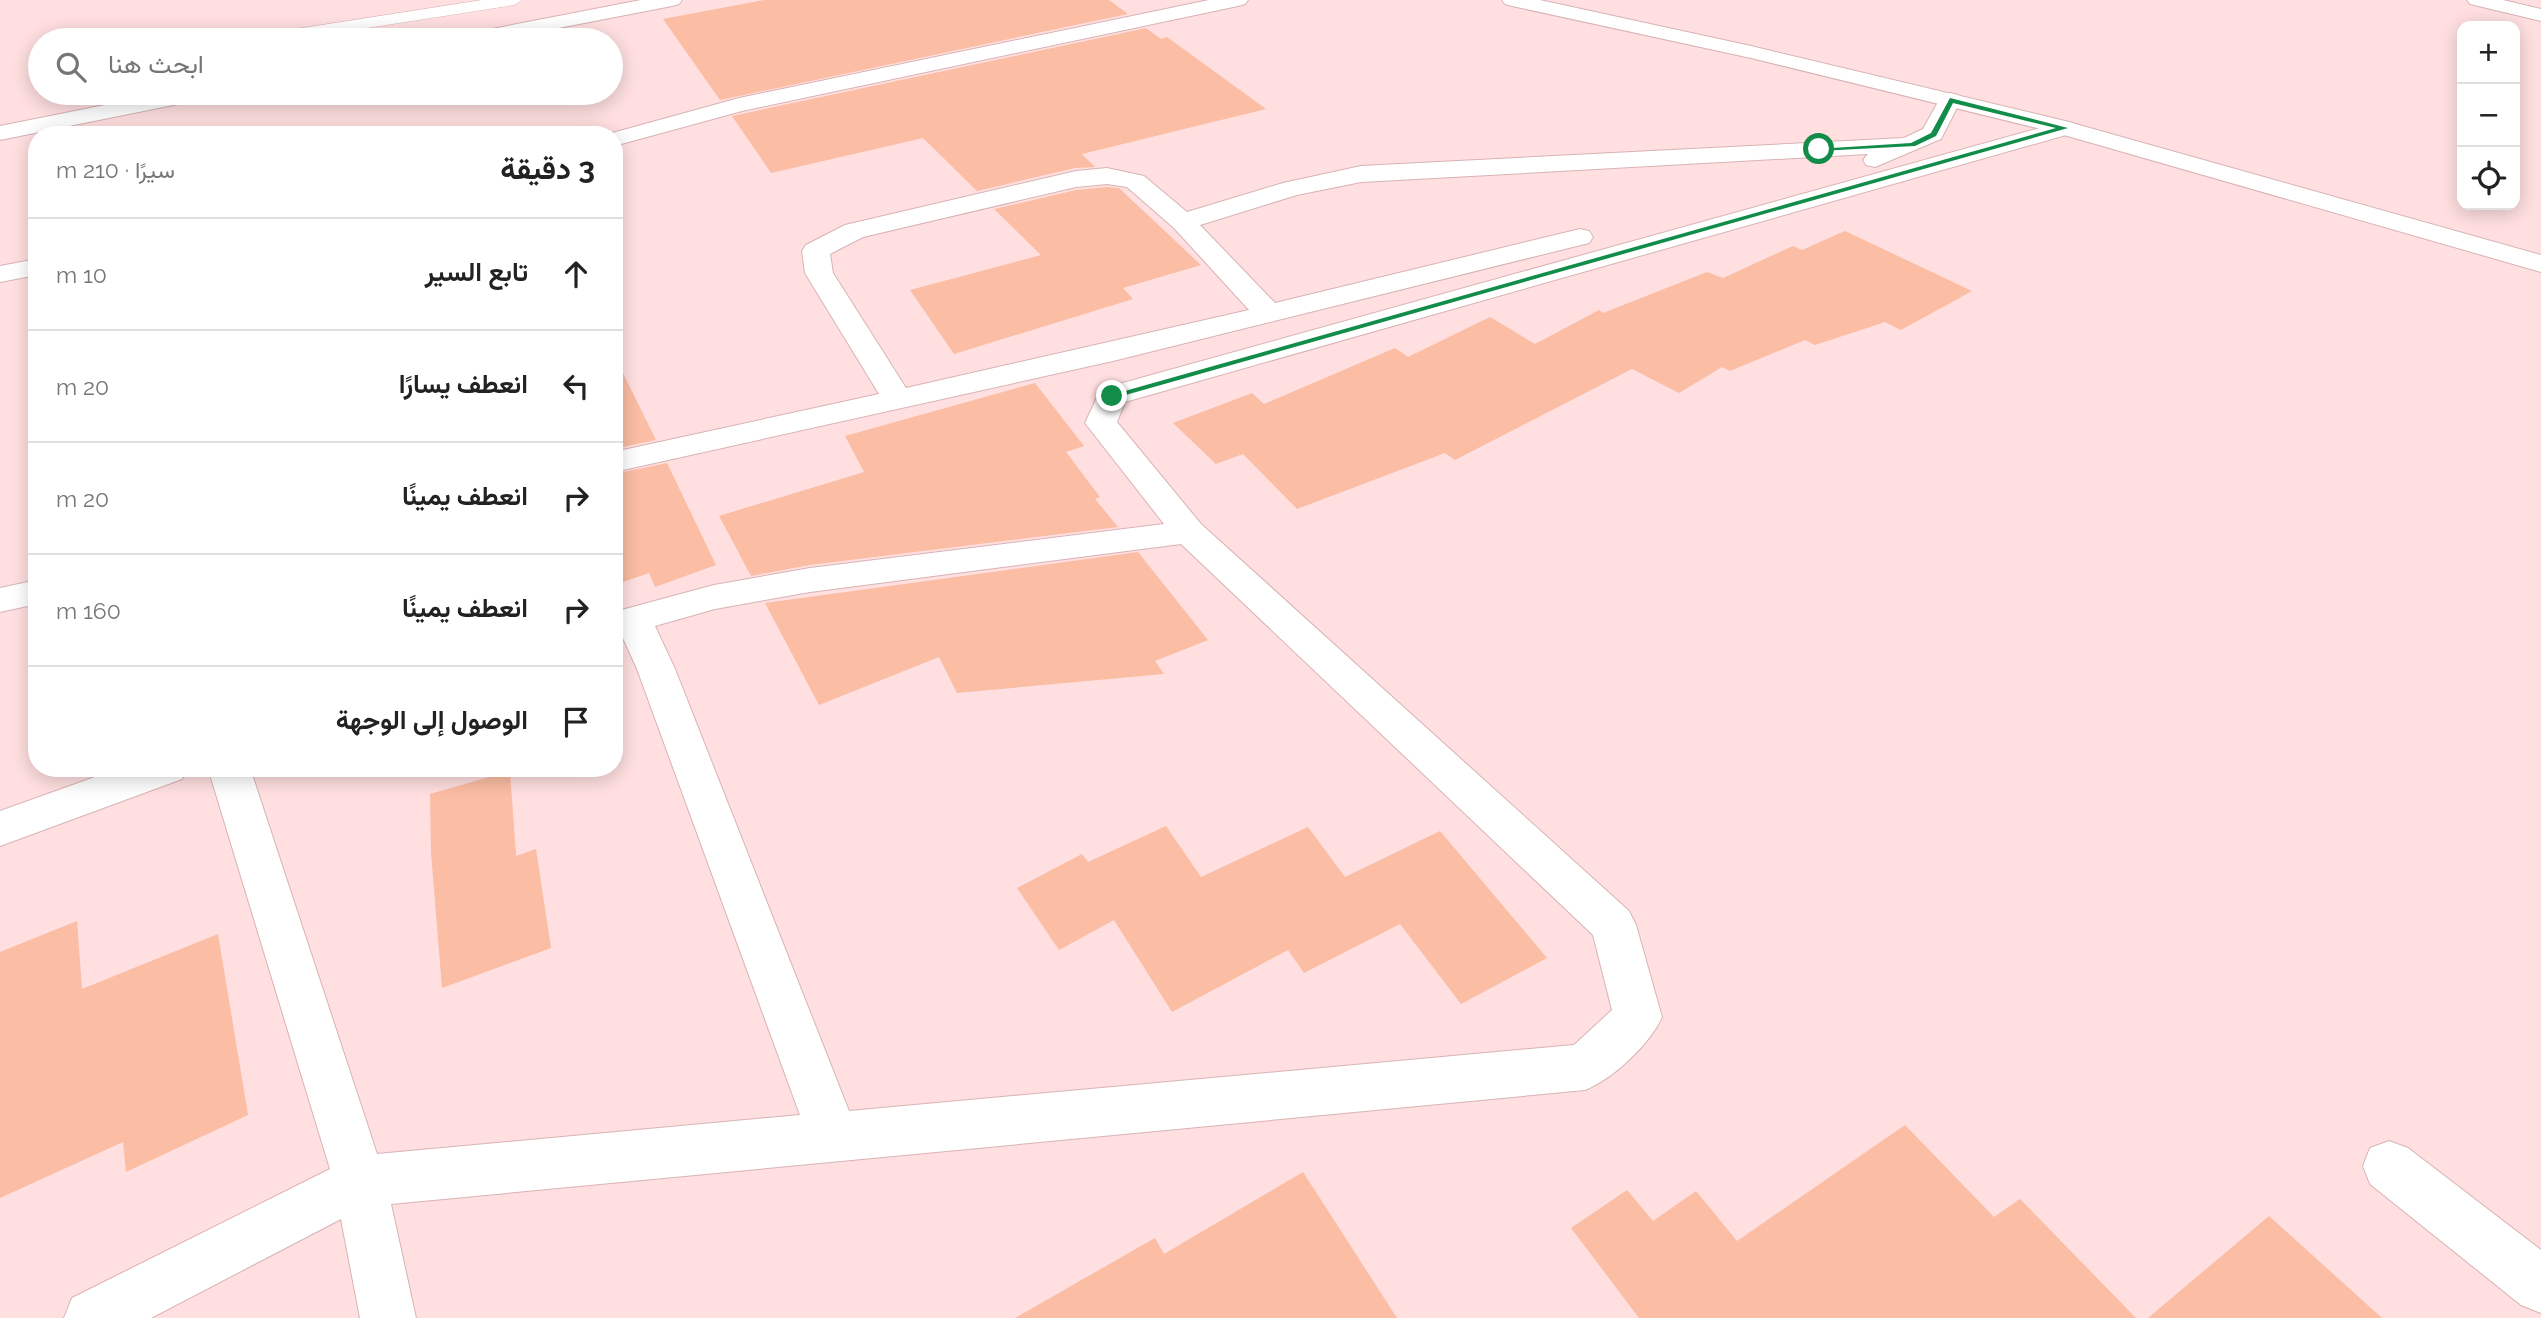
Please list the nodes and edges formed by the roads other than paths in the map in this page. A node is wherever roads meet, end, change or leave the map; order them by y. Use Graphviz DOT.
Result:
graph roads {
  1 [pos="514,0"];
  2 [pos="672,0"];
  3 [pos="1238,0"];
  4 [pos="1512,0"];
  5 [pos="2477,0"];
  6 [pos="2541,15"];
  7 [pos="335,28"];
  8 [pos="528,28"];
  9 [pos="1950,100"];
  10 [pos="139,105"];
  11 [pos="35,126"];
  12 [pos="28,127"];
  13 [pos="2065,128"];
  14 [pos="0,133"];
  15 [pos="623,137"];
  16 [pos="1912,145"];
  17 [pos="1184,222"];
  18 [pos="2541,264"];
  19 [pos="28,269"];
  20 [pos="0,274"];
  21 [pos="1269,314"];
  22 [pos="897,398"];
  23 [pos="623,460"];
  24 [pos="1189,532"];
  25 [pos="28,594"];
  26 [pos="0,600"];
  27 [pos="623,622"];
  28 [pos="143,777"];
  29 [pos="232,777"];
  30 [pos="0,830"];
  31 [pos="832,1136"];
  32 [pos="2389,1166"];
  33 [pos="360,1181"];
  34 [pos="2541,1285"];
  35 [pos="92,1318"];
  36 [pos="388,1318"];
  1 -- 7 [label="lane"];
  2 -- 8 [label="street"];
  3 -- 15 [label="street"];
  4 -- 9 [label="street"];
  5 -- 6 [label="street"];
  9 -- 13 [label="street"];
  9 -- 16 [label="street"];
  10 -- 11 [label="street"];
  12 -- 14 [label="street"];
  13 -- 18 [label="street"];
  13 -- 24 [label="street"];
  16 -- 17 [label="street"];
  16 -- 21 [label="street"];
  17 -- 21 [label="street"];
  17 -- 22 [label="street"];
  19 -- 20 [label="street"];
  21 -- 22 [label="street"];
  22 -- 23 [label="street"];
  24 -- 27 [label="street"];
  24 -- 31 [label="street"];
  25 -- 26 [label="street"];
  27 -- 31 [label="street"];
  28 -- 30 [label="street"];
  29 -- 33 [label="street"];
  31 -- 33 [label="street"];
  32 -- 34 [label="street"];
  33 -- 35 [label="street"];
  33 -- 36 [label="street"];
}
